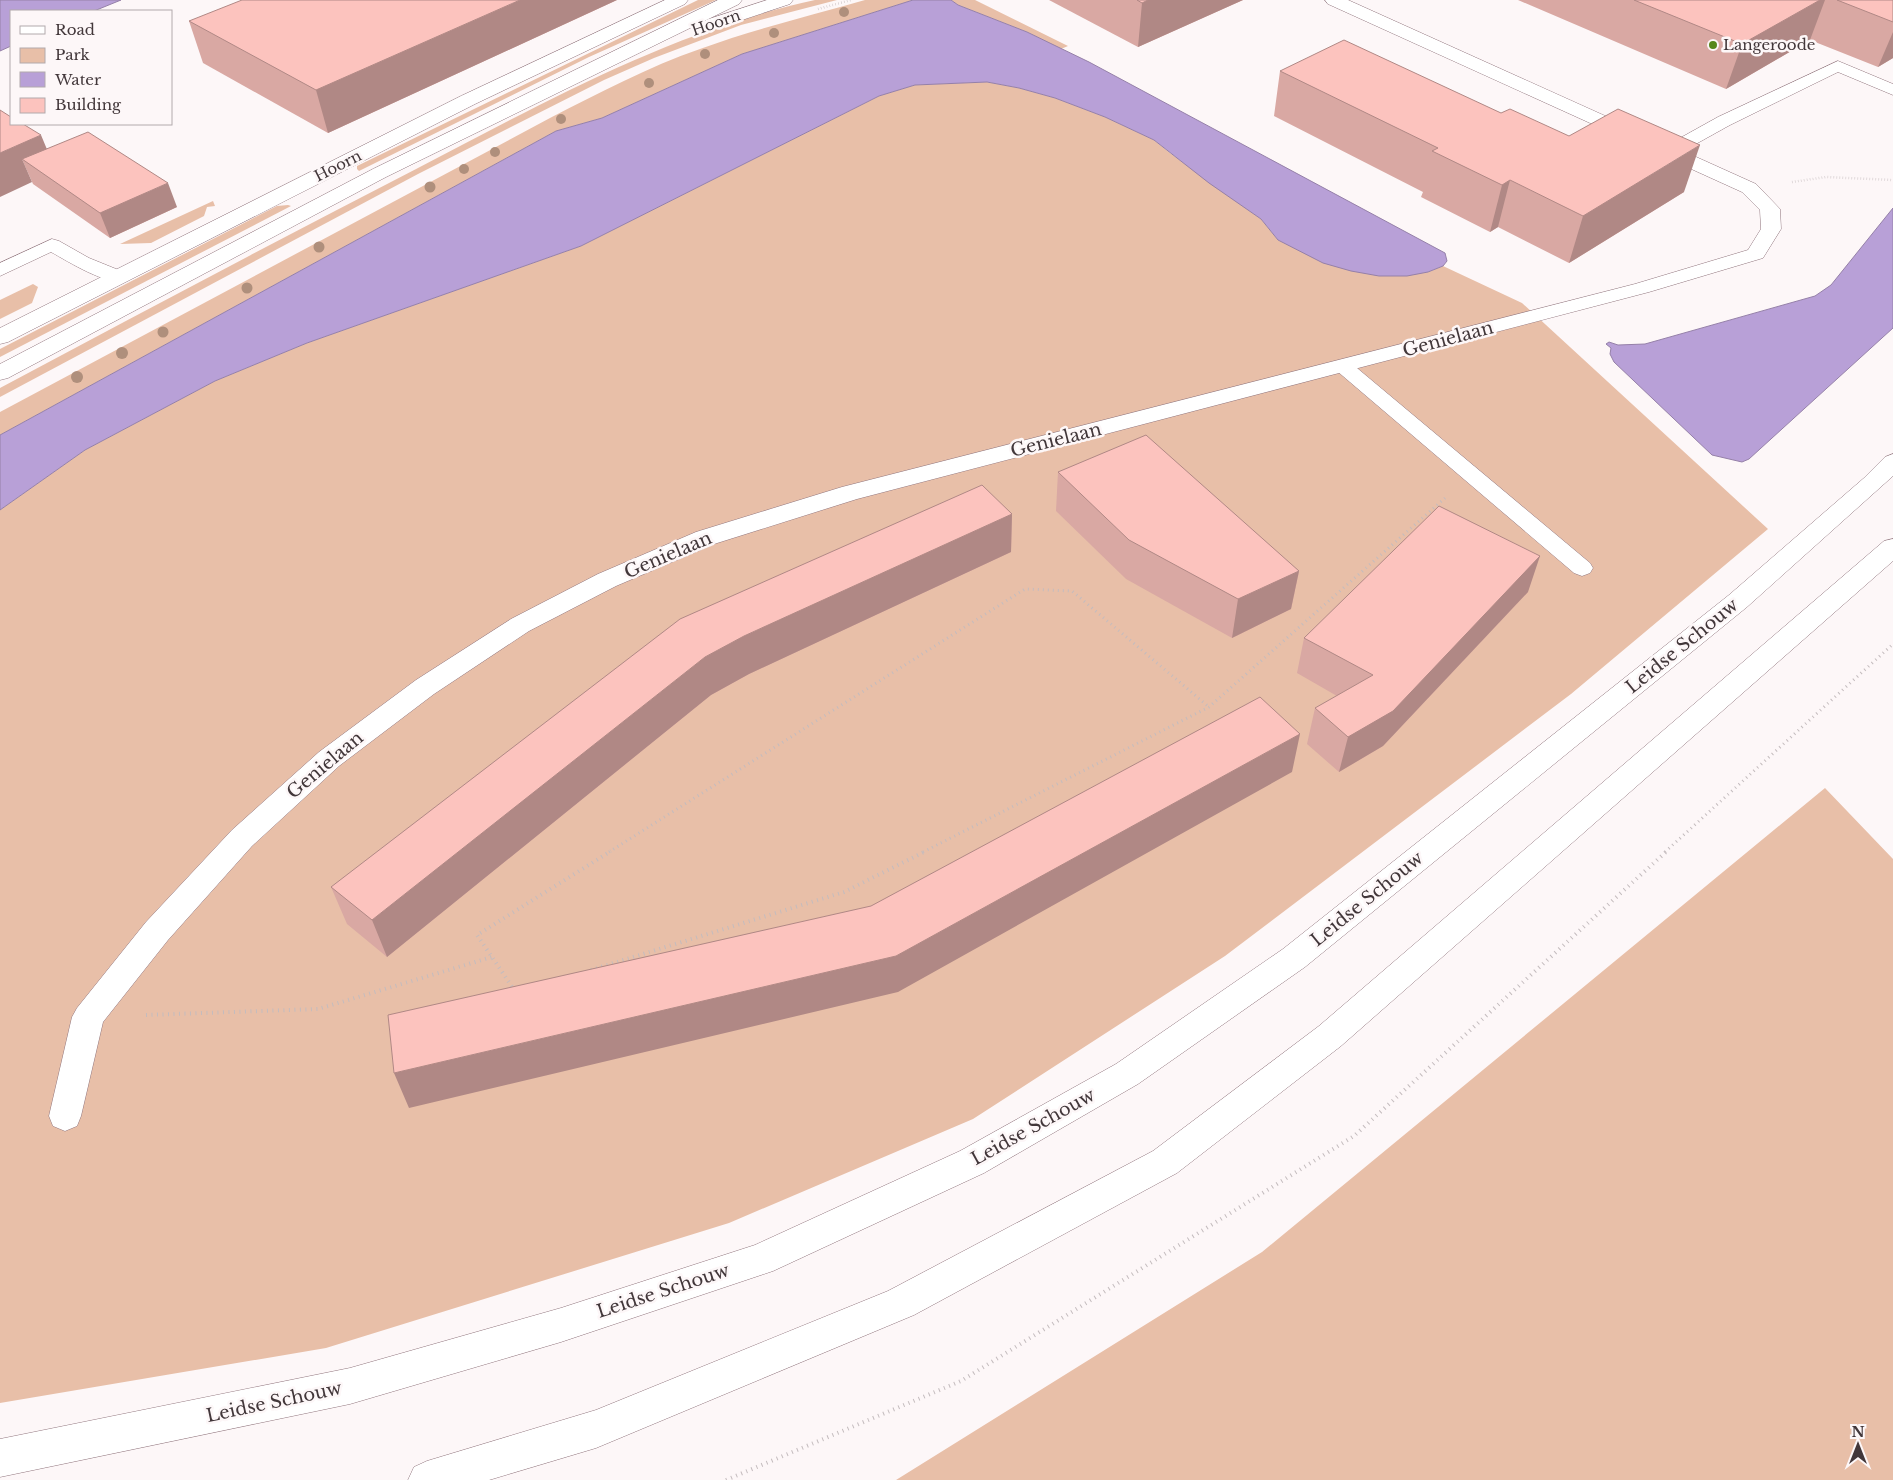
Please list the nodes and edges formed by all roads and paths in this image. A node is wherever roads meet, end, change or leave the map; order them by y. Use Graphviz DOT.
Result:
graph roads {
  1 [pos="678,0"];
  2 [pos="733,0"];
  3 [pos="784,0"];
  4 [pos="1334,0"];
  5 [pos="619,56"];
  6 [pos="1893,90"];
  7 [pos="1670,151"];
  8 [pos="1893,180"];
  9 [pos="1749,188"];
  10 [pos="0,270"];
  11 [pos="118,277"];
  12 [pos="0,337"];
  13 [pos="1344,367"];
  14 [pos="0,373"];
  15 [pos="1893,462"];
  16 [pos="1472,475"];
  17 [pos="1893,547"];
  18 [pos="1582,568"];
  19 [pos="1893,644"];
  20 [pos="1209,707"];
  21 [pos="492,957"];
  22 [pos="582,973"];
  23 [pos="516,993"];
  24 [pos="88,1017"];
  25 [pos="65,1116"];
  26 [pos="0,1458"];
  27 [pos="427,1480"];
  28 [pos="726,1480"];
  1 -- 11 [label="street, Hoorn"];
  2 -- 5 [label="street, Hoorn"];
  3 -- 5 [label="street, Hoorn"];
  4 -- 7 [label="street, Genielaan"];
  5 -- 14 [label="street, Hoorn"];
  6 -- 7 [label="lane"];
  7 -- 9 [label="street, Genielaan"];
  8 -- 9 [label="path"];
  9 -- 13 [label="street, Genielaan"];
  10 -- 11 [label="lane"];
  11 -- 12 [label="street, Hoorn"];
  13 -- 16 [label="lane"];
  13 -- 24 [label="street, Genielaan"];
  15 -- 26 [label="street, Leidse Schouw"];
  16 -- 18 [label="lane"];
  16 -- 20 [label="path"];
  17 -- 27 [label="street"];
  19 -- 28 [label="path"];
  20 -- 21 [label="path"];
  20 -- 22 [label="path"];
  21 -- 23 [label="path"];
  21 -- 24 [label="path"];
  24 -- 25 [label="street, Genielaan"];
}
